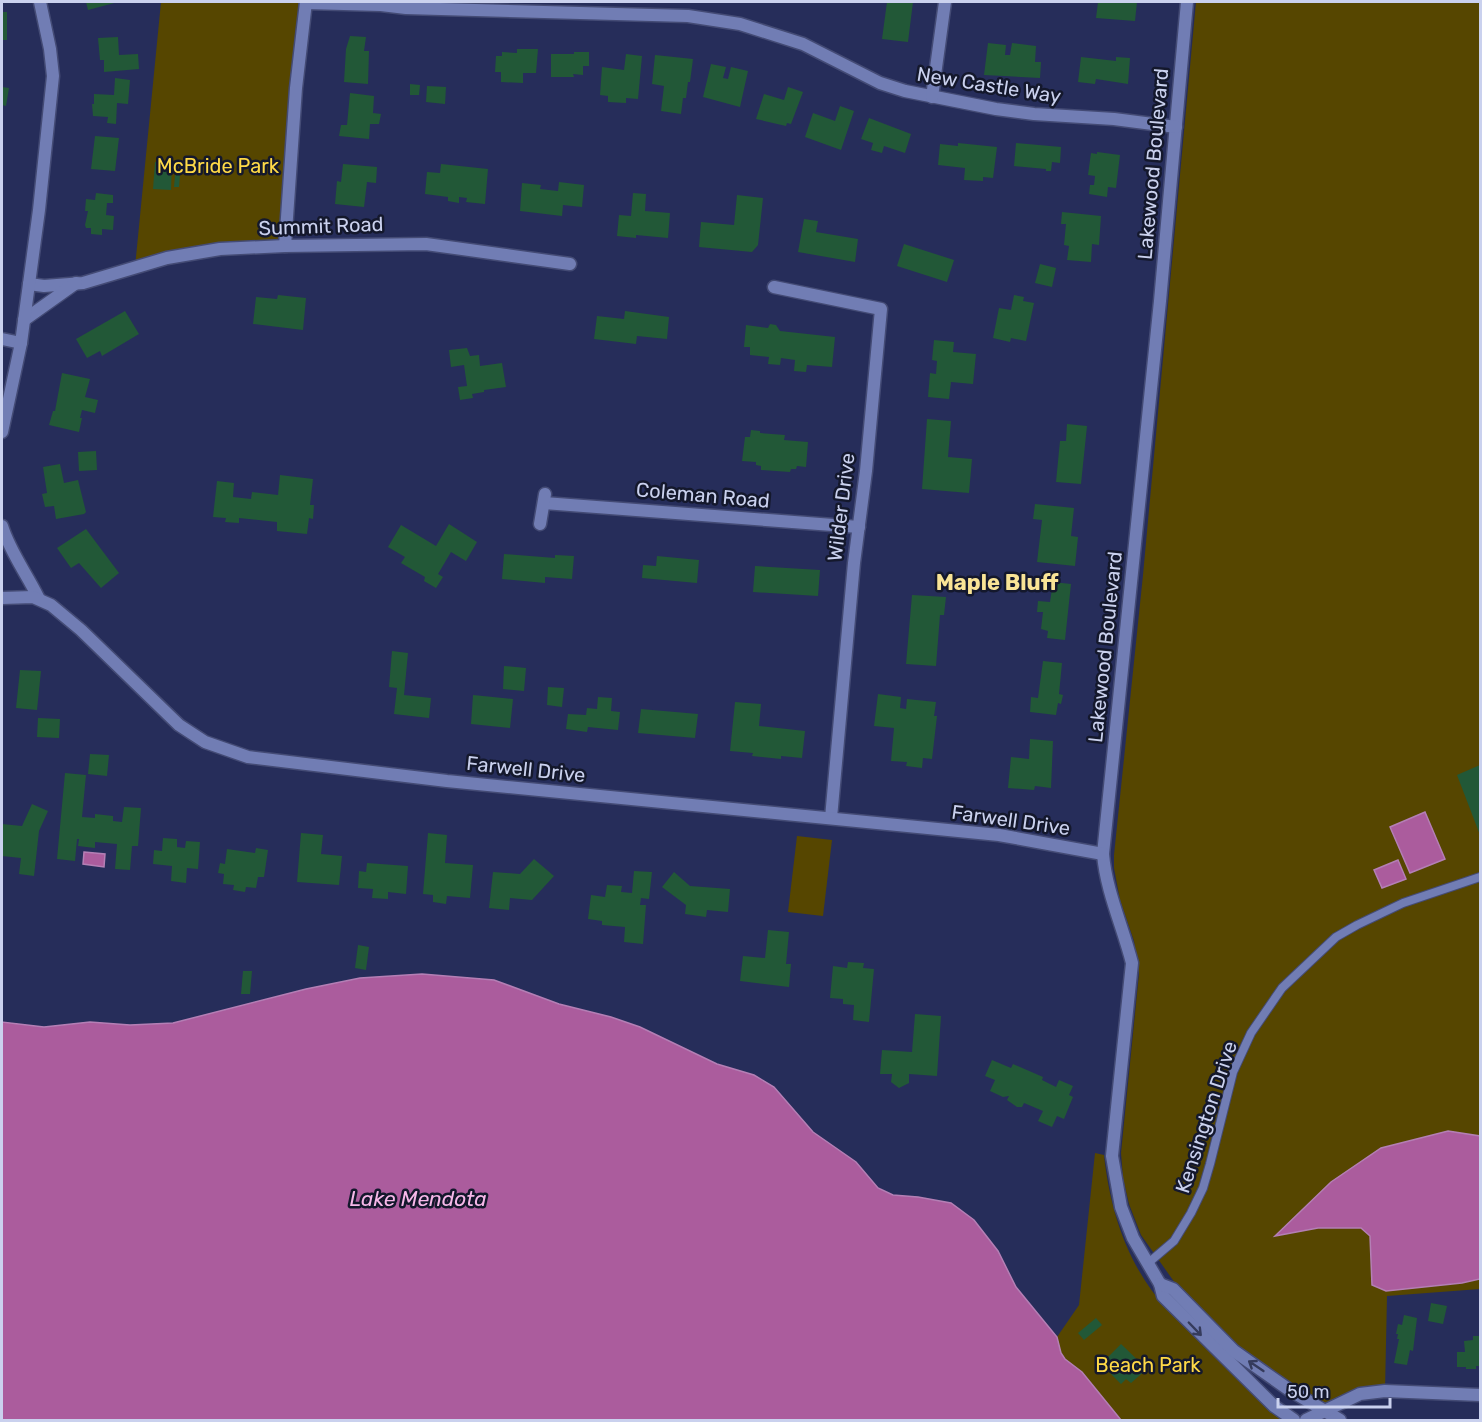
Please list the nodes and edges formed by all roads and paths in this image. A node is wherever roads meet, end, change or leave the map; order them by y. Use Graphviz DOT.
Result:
graph roads {
  1 [pos="40,2"];
  2 [pos="306,2"];
  3 [pos="945,2"];
  4 [pos="1187,2"];
  5 [pos="556,7"];
  6 [pos="932,97"];
  7 [pos="1176,127"];
  8 [pos="285,246"];
  9 [pos="570,264"];
  10 [pos="76,283"];
  11 [pos="29,284"];
  12 [pos="774,287"];
  13 [pos="24,320"];
  14 [pos="2,339"];
  15 [pos="21,343"];
  16 [pos="2,432"];
  17 [pos="540,524"];
  18 [pos="860,527"];
  19 [pos="2,530"];
  20 [pos="2,598"];
  21 [pos="39,599"];
  22 [pos="831,818"];
  23 [pos="1102,854"];
  24 [pos="1480,877"];
  25 [pos="1147,1264"];
  26 [pos="1160,1284"];
  27 [pos="1480,1395"];
  28 [pos="1324,1410"];
  29 [pos="1294,1420"];
  30 [pos="1306,1420"];
  31 [pos="1340,1420"];
  1 -- 11 [label="street"];
  2 -- 5 [label="street, New Castle Way"];
  2 -- 8 [label="street"];
  3 -- 6 [label="street"];
  4 -- 7 [label="street, Lakewood Boulevard"];
  5 -- 6 [label="street, New Castle Way"];
  6 -- 7 [label="street, New Castle Way"];
  7 -- 23 [label="street, Lakewood Boulevard"];
  8 -- 9 [label="street, Summit Road"];
  8 -- 10 [label="street, Summit Road"];
  10 -- 11 [label="street, Summit Road"];
  10 -- 13 [label="street, Summit Road"];
  11 -- 13 [label="street"];
  12 -- 18 [label="street, Wilder Drive"];
  13 -- 15 [label="street"];
  14 -- 15 [label="street"];
  15 -- 16 [label="street"];
  17 -- 18 [label="street, Coleman Road"];
  18 -- 22 [label="street, Wilder Drive"];
  19 -- 21 [label="street"];
  20 -- 21 [label="street"];
  21 -- 22 [label="street, Farwell Drive"];
  22 -- 23 [label="street, Farwell Drive"];
  23 -- 25 [label="street, Lakewood Boulevard"];
  24 -- 25 [label="lane, Kensington Drive"];
  25 -- 26 [label="street, Lakewood Boulevard"];
  28 -- 26 [label="street, Lakewood Boulevard, one-way"];
  26 -- 29 [label="street, Lakewood Boulevard, one-way"];
  27 -- 28 [label="street"];
  28 -- 30 [label="street"];
  28 -- 31 [label="street, Lakewood Boulevard"];
}
